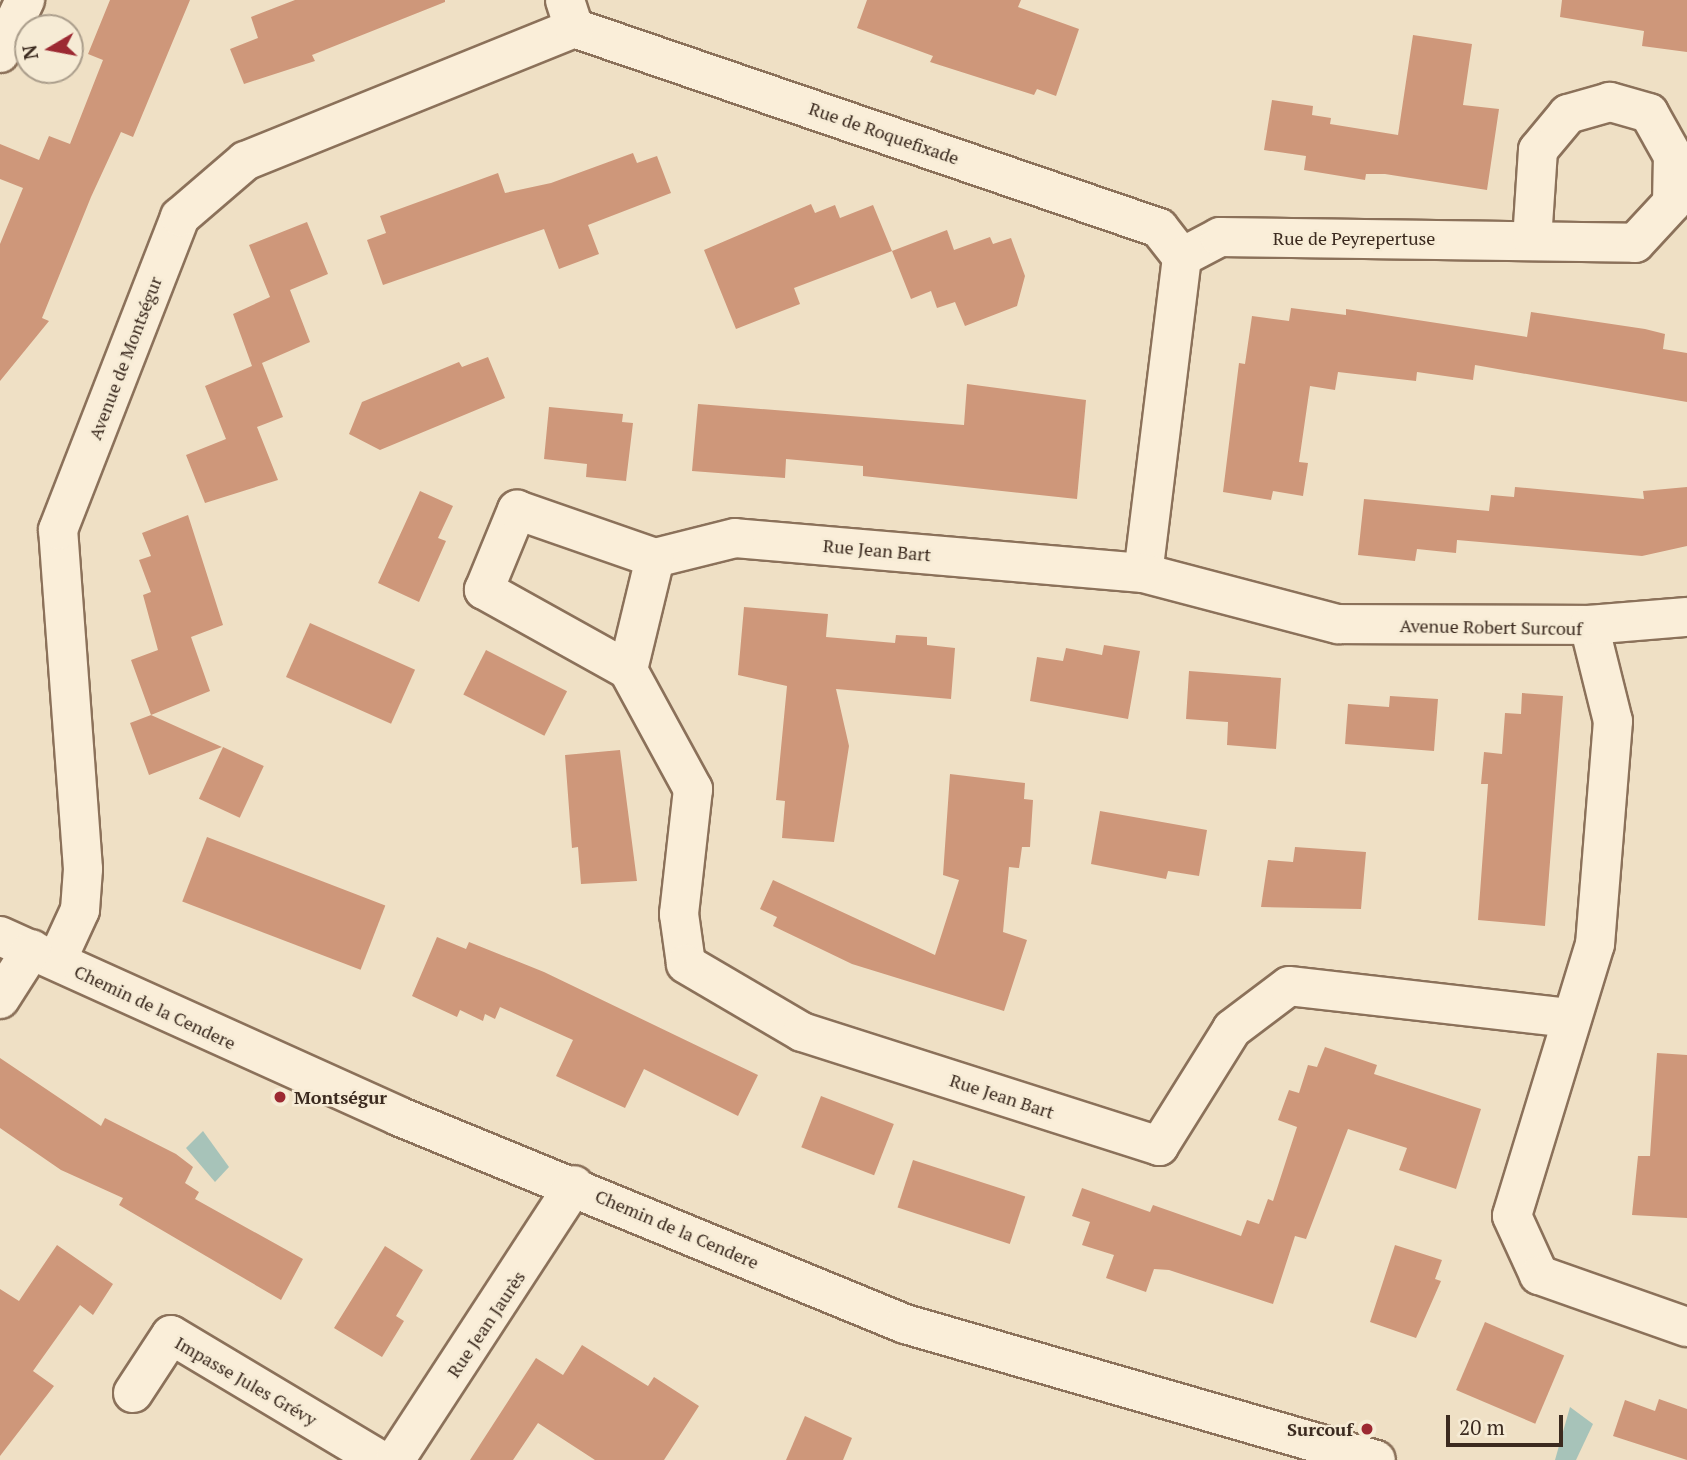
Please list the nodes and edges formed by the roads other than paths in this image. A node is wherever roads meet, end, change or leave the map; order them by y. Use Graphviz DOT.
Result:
graph roads {
  1 [pos="25,0"];
  2 [pos="570,14"];
  3 [pos="0,53"];
  4 [pos="1532,240"];
  5 [pos="1182,257"];
  6 [pos="655,558"];
  7 [pos="1143,573"];
  8 [pos="1687,617"];
  9 [pos="1589,625"];
  10 [pos="628,670"];
  11 [pos="30,948"];
  12 [pos="0,999"];
  13 [pos="1570,1018"];
  14 [pos="574,1185"];
  15 [pos="1687,1328"];
  16 [pos="133,1392"];
  17 [pos="380,1460"];
  18 [pos="395,1460"];
  19 [pos="1376,1460"];
  1 -- 3 [label="street"];
  2 -- 5 [label="street, Rue de Roquefixade"];
  2 -- 11 [label="street, Avenue de Montségur"];
  4 -- 5 [label="street, Rue de Peyrepertuse"];
  5 -- 7 [label="street"];
  6 -- 7 [label="street, Rue Jean Bart"];
  6 -- 10 [label="street"];
  6 -- 10 [label="street"];
  7 -- 9 [label="street, Avenue Robert Surcouf"];
  8 -- 9 [label="street"];
  9 -- 13 [label="street, Avenue Robert Surcouf"];
  10 -- 13 [label="street, Rue Jean Bart"];
  11 -- 12 [label="street, Avenue de Montségur"];
  11 -- 14 [label="street, Chemin de la Cendere"];
  13 -- 15 [label="street, Avenue Robert Surcouf"];
  14 -- 18 [label="street, Rue Jean Jaurès"];
  14 -- 19 [label="street, Chemin de la Cendere"];
  16 -- 17 [label="street, Impasse Jules Grévy"];
}
